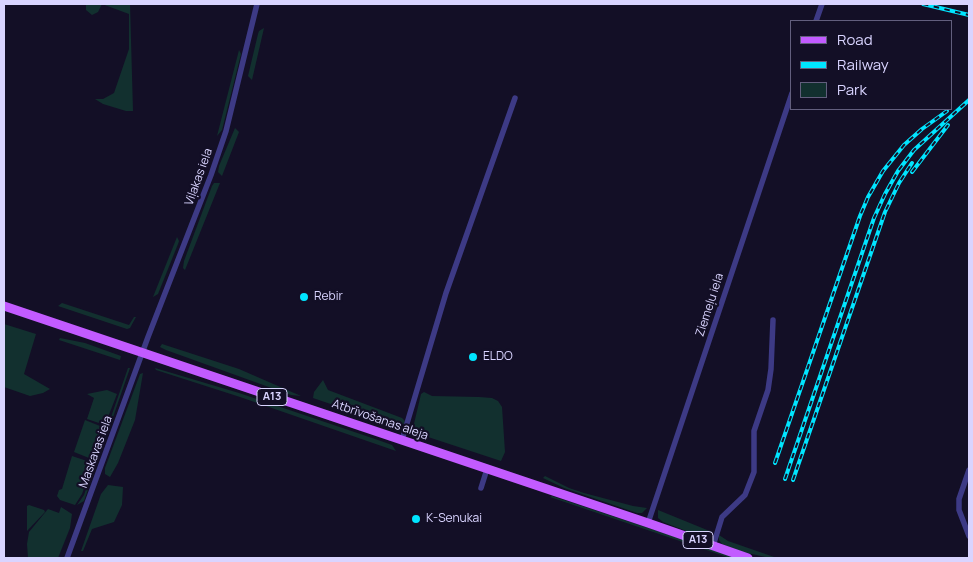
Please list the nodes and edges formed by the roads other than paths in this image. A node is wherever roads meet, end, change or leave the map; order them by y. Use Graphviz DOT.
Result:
graph roads {
  1 [pos="257,4"];
  2 [pos="822,4"];
  3 [pos="816,20"];
  4 [pos="515,98"];
  5 [pos="790,99"];
  6 [pos="4,306"];
  7 [pos="773,320"];
  8 [pos="143,353"];
  9 [pos="402,440"];
  10 [pos="487,469"];
  11 [pos="969,470"];
  12 [pos="481,488"];
  13 [pos="648,523"];
  14 [pos="969,536"];
  15 [pos="713,546"];
  16 [pos="68,558"];
  17 [pos="748,558"];
  1 -- 8 [label="street, Viļakas iela"];
  2 -- 3 [label="street"];
  4 -- 9 [label="street"];
  5 -- 13 [label="street, Ziemeļu iela"];
  6 -- 8 [label="main road, Atbrīvošanas aleja / A13"];
  7 -- 15 [label="street"];
  8 -- 9 [label="main road, Atbrīvošanas aleja / A13"];
  8 -- 16 [label="street, Maskavas iela"];
  9 -- 10 [label="main road, Atbrīvošanas aleja / A13"];
  10 -- 12 [label="street"];
  10 -- 13 [label="main road, Atbrīvošanas aleja / A13"];
  11 -- 14 [label="street"];
  13 -- 15 [label="main road, Atbrīvošanas aleja / A13"];
  15 -- 17 [label="main road, Atbrīvošanas aleja / A13"];
}
